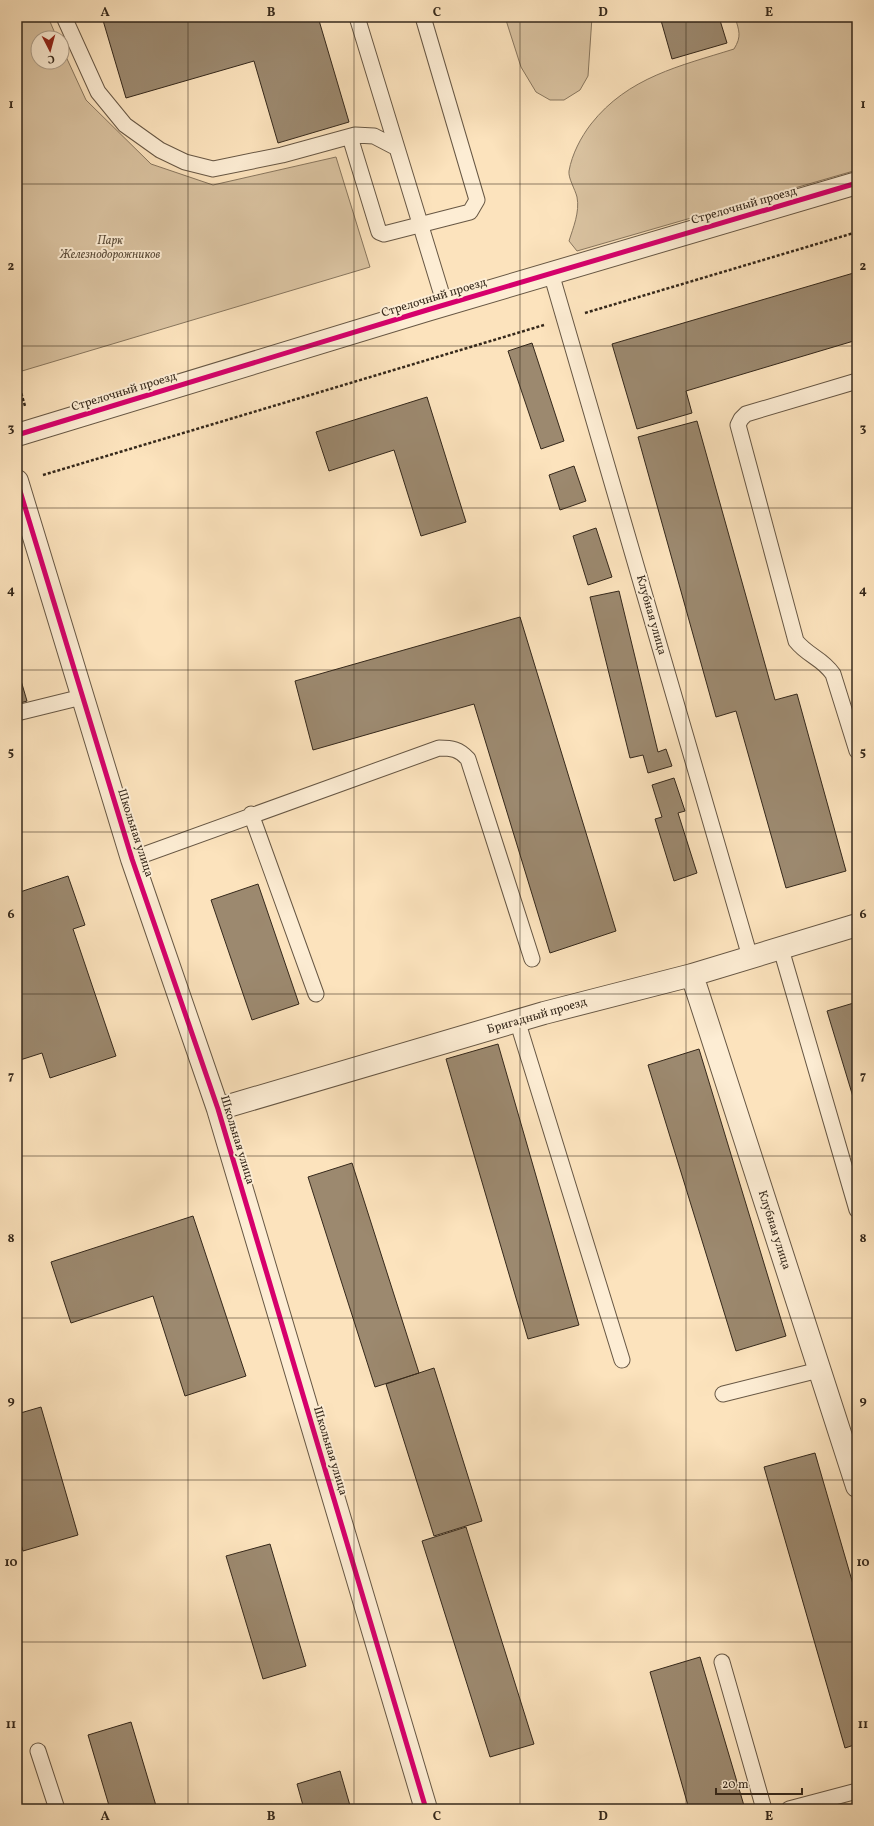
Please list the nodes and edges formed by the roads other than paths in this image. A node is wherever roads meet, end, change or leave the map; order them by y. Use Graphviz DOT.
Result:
graph roads {
  1 [pos="64,17"];
  2 [pos="357,17"];
  3 [pos="423,17"];
  4 [pos="350,137"];
  5 [pos="396,148"];
  6 [pos="857,183"];
  7 [pos="420,224"];
  8 [pos="552,273"];
  9 [pos="445,305"];
  10 [pos="857,381"];
  11 [pos="17,435"];
  12 [pos="17,482"];
  13 [pos="82,697"];
  14 [pos="17,713"];
  15 [pos="857,750"];
  16 [pos="252,814"];
  17 [pos="132,858"];
  18 [pos="857,925"];
  19 [pos="781,949"];
  20 [pos="750,957"];
  21 [pos="532,959"];
  22 [pos="692,975"];
  23 [pos="316,994"];
  24 [pos="517,1020"];
  25 [pos="218,1109"];
  26 [pos="857,1210"];
  27 [pos="622,1360"];
  28 [pos="819,1370"];
  29 [pos="724,1394"];
  30 [pos="857,1486"];
  31 [pos="722,1662"];
  32 [pos="38,1750"];
  33 [pos="856,1795"];
  34 [pos="57,1809"];
  35 [pos="426,1809"];
  36 [pos="764,1809"];
  37 [pos="789,1809"];
  1 -- 4 [label="lane"];
  2 -- 5 [label="lane"];
  3 -- 7 [label="lane"];
  4 -- 5 [label="lane"];
  4 -- 7 [label="lane"];
  5 -- 7 [label="lane"];
  6 -- 8 [label="street, Стрелочный проезд"];
  7 -- 9 [label="lane"];
  8 -- 9 [label="street, Стрелочный проезд"];
  8 -- 20 [label="lane, Клубная улица"];
  9 -- 11 [label="street, Стрелочный проезд"];
  10 -- 15 [label="lane"];
  12 -- 13 [label="street, Школьная улица"];
  13 -- 14 [label="lane"];
  13 -- 17 [label="street, Школьная улица"];
  16 -- 17 [label="lane"];
  16 -- 21 [label="lane"];
  16 -- 23 [label="lane"];
  17 -- 25 [label="street, Школьная улица"];
  18 -- 19 [label="street, Бригадный проезд"];
  19 -- 20 [label="street, Бригадный проезд"];
  19 -- 26 [label="lane"];
  20 -- 22 [label="street, Бригадный проезд"];
  22 -- 24 [label="street, Бригадный проезд"];
  22 -- 28 [label="street, Клубная улица"];
  24 -- 25 [label="street, Бригадный проезд"];
  24 -- 27 [label="lane"];
  25 -- 35 [label="street, Школьная улица"];
  28 -- 29 [label="lane"];
  28 -- 30 [label="street, Клубная улица"];
  31 -- 36 [label="lane"];
  32 -- 34 [label="lane"];
  33 -- 37 [label="lane"];
}
